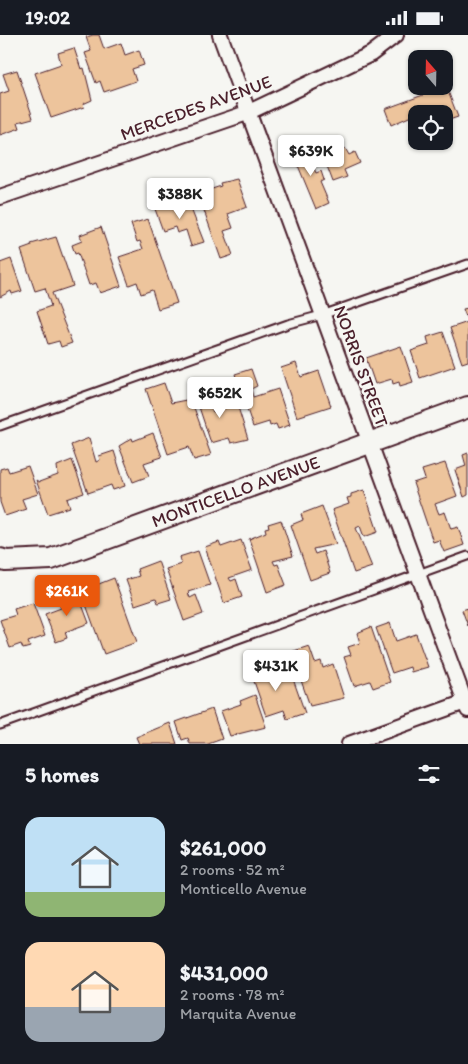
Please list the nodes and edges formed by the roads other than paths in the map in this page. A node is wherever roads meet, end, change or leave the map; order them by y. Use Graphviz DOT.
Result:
graph roads {
  1 [pos="220,35"];
  2 [pos="396,35"];
  3 [pos="247,113"];
  4 [pos="0,197"];
  5 [pos="468,264"];
  6 [pos="322,315"];
  7 [pos="468,407"];
  8 [pos="0,426"];
  9 [pos="370,443"];
  10 [pos="468,555"];
  11 [pos="0,559"];
  12 [pos="418,574"];
  13 [pos="467,704"];
  14 [pos="0,725"];
  15 [pos="348,744"];
  1 -- 3 [label="street, NORRIS STREET"];
  2 -- 3 [label="street, MERCEDES AVENUE"];
  3 -- 4 [label="street, MERCEDES AVENUE"];
  3 -- 6 [label="street, NORRIS STREET"];
  5 -- 6 [label="lane"];
  6 -- 8 [label="lane"];
  6 -- 9 [label="street, NORRIS STREET"];
  7 -- 9 [label="street, MONTICELLO AVENUE"];
  9 -- 11 [label="street, MONTICELLO AVENUE"];
  9 -- 12 [label="street, NORRIS STREET"];
  10 -- 12 [label="lane"];
  12 -- 13 [label="street, NORRIS STREET"];
  12 -- 14 [label="lane"];
  13 -- 15 [label="street"];
}
